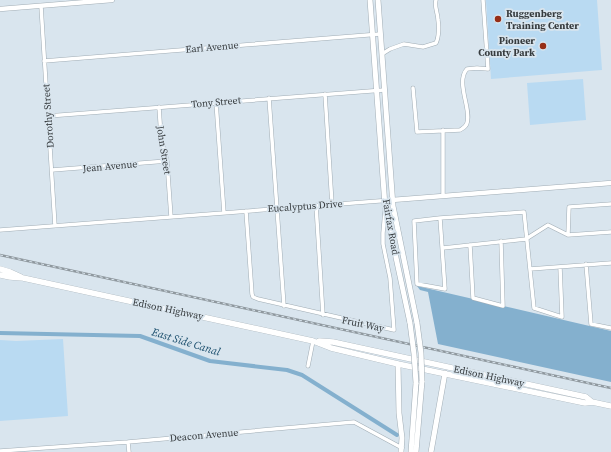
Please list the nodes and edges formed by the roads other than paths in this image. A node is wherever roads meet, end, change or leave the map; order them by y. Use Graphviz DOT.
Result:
graph roads {
  1 [pos="112,0"];
  2 [pos="370,0"];
  3 [pos="378,0"];
  4 [pos="436,0"];
  5 [pos="483,0"];
  6 [pos="87,1"];
  7 [pos="41,6"];
  8 [pos="0,9"];
  9 [pos="380,34"];
  10 [pos="372,35"];
  11 [pos="382,54"];
  12 [pos="44,61"];
  13 [pos="413,88"];
  14 [pos="377,90"];
  15 [pos="384,90"];
  16 [pos="325,94"];
  17 [pos="269,98"];
  18 [pos="216,102"];
  19 [pos="159,107"];
  20 [pos="48,116"];
  21 [pos="443,130"];
  22 [pos="167,161"];
  23 [pos="52,170"];
  24 [pos="611,183"];
  25 [pos="443,195"];
  26 [pos="392,200"];
  27 [pos="385,203"];
  28 [pos="332,204"];
  29 [pos="611,204"];
  30 [pos="316,205"];
  31 [pos="277,208"];
  32 [pos="246,211"];
  33 [pos="224,212"];
  34 [pos="171,217"];
  35 [pos="440,218"];
  36 [pos="55,226"];
  37 [pos="0,230"];
  38 [pos="611,232"];
  39 [pos="568,235"];
  40 [pos="526,239"];
  41 [pos="501,241"];
  42 [pos="470,245"];
  43 [pos="442,248"];
  44 [pos="611,263"];
  45 [pos="586,264"];
  46 [pos="560,267"];
  47 [pos="0,269"];
  48 [pos="530,269"];
  49 [pos="0,275"];
  50 [pos="23,278"];
  51 [pos="284,306"];
  52 [pos="323,315"];
  53 [pos="611,328"];
  54 [pos="313,341"];
  55 [pos="398,364"];
  56 [pos="308,366"];
  57 [pos="445,374"];
  58 [pos="592,402"];
  59 [pos="611,406"];
  60 [pos="128,442"];
  61 [pos="401,450"];
  62 [pos="0,451"];
  63 [pos="129,452"];
  64 [pos="410,452"];
  65 [pos="416,452"];
  66 [pos="431,452"];
  1 -- 6 [label="street"];
  2 -- 10 [label="main road, Fairfax Road"];
  3 -- 9 [label="main road, Fairfax Road"];
  4 -- 11 [label="street"];
  5 -- 21 [label="street"];
  6 -- 7 [label="street"];
  7 -- 8 [label="street"];
  7 -- 12 [label="street, Dorothy Street"];
  9 -- 10 [label="street, Earl Avenue"];
  9 -- 11 [label="main road, Fairfax Road"];
  10 -- 12 [label="street, Earl Avenue"];
  10 -- 14 [label="main road, Fairfax Road"];
  11 -- 15 [label="main road, Fairfax Road"];
  12 -- 20 [label="street, Dorothy Street"];
  13 -- 21 [label="street"];
  14 -- 15 [label="street, Tony Street"];
  14 -- 16 [label="street, Tony Street"];
  14 -- 27 [label="main road, Fairfax Road"];
  15 -- 26 [label="main road, Fairfax Road"];
  16 -- 17 [label="street, Tony Street"];
  16 -- 28 [label="street"];
  17 -- 18 [label="street, Tony Street"];
  17 -- 31 [label="street"];
  18 -- 19 [label="street, Tony Street"];
  18 -- 33 [label="street"];
  19 -- 20 [label="street, Tony Street"];
  19 -- 22 [label="street, John Street"];
  20 -- 23 [label="street, Dorothy Street"];
  21 -- 25 [label="street"];
  22 -- 23 [label="street, Jean Avenue"];
  22 -- 34 [label="street, John Street"];
  23 -- 36 [label="street, Dorothy Street"];
  24 -- 25 [label="street, Eucalyptus Drive"];
  25 -- 26 [label="street, Eucalyptus Drive"];
  26 -- 27 [label="street, Eucalyptus Drive"];
  26 -- 65 [label="main road, Fairfax Road, bridge"];
  27 -- 28 [label="street, Eucalyptus Drive"];
  27 -- 52 [label="street, Fruit Way"];
  27 -- 64 [label="main road, Fairfax Road, bridge"];
  28 -- 30 [label="street, Eucalyptus Drive"];
  29 -- 39 [label="street"];
  30 -- 31 [label="street, Eucalyptus Drive"];
  30 -- 52 [label="street"];
  31 -- 32 [label="street, Eucalyptus Drive"];
  31 -- 51 [label="street"];
  32 -- 33 [label="street, Eucalyptus Drive"];
  32 -- 51 [label="street, Fruit Way"];
  33 -- 34 [label="street, Eucalyptus Drive"];
  34 -- 36 [label="street, Eucalyptus Drive"];
  35 -- 40 [label="street"];
  35 -- 43 [label="street"];
  35 -- 43 [label="street"];
  36 -- 37 [label="street, Eucalyptus Drive"];
  38 -- 39 [label="street"];
  39 -- 40 [label="street"];
  40 -- 41 [label="street"];
  40 -- 48 [label="street"];
  41 -- 42 [label="street"];
  41 -- 42 [label="street"];
  42 -- 43 [label="street"];
  44 -- 45 [label="street"];
  45 -- 46 [label="street"];
  45 -- 53 [label="street"];
  46 -- 48 [label="street"];
  46 -- 48 [label="street"];
  47 -- 50 [label="main road, Edison Highway"];
  49 -- 50 [label="main road, Edison Highway"];
  50 -- 54 [label="main road, Edison Highway"];
  51 -- 52 [label="street, Fruit Way"];
  54 -- 55 [label="main road, Edison Highway"];
  54 -- 56 [label="street"];
  54 -- 58 [label="main road, Edison Highway"];
  55 -- 57 [label="main road, Edison Highway"];
  55 -- 61 [label="main road"];
  57 -- 58 [label="main road, Edison Highway"];
  57 -- 66 [label="main road"];
  58 -- 59 [label="main road, Edison Highway"];
  60 -- 61 [label="street, Deacon Avenue"];
  60 -- 62 [label="street, Deacon Avenue"];
  60 -- 63 [label="street"];
}
